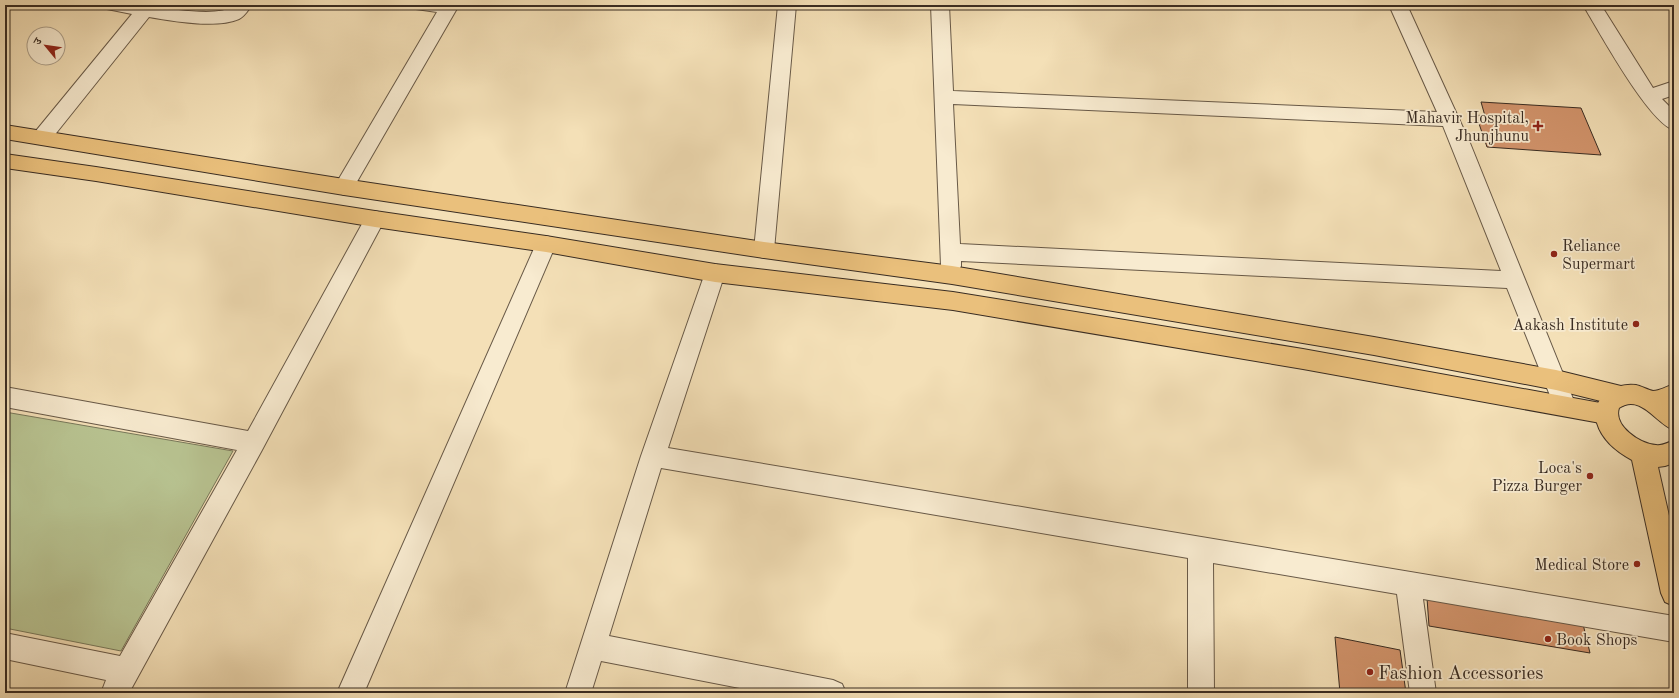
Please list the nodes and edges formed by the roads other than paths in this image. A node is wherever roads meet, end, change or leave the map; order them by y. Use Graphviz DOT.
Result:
graph roads {
  1 [pos="113,5"];
  2 [pos="243,5"];
  3 [pos="422,5"];
  4 [pos="788,5"];
  5 [pos="940,5"];
  6 [pos="1398,5"];
  7 [pos="1592,5"];
  8 [pos="450,7"];
  9 [pos="146,8"];
  10 [pos="1674,88"];
  11 [pos="1649,96"];
  12 [pos="944,97"];
  13 [pos="1449,119"];
  14 [pos="1674,123"];
  15 [pos="5,132"];
  16 [pos="42,137"];
  17 [pos="5,161"];
  18 [pos="344,187"];
  19 [pos="375,219"];
  20 [pos="546,244"];
  21 [pos="764,250"];
  22 [pos="951,252"];
  23 [pos="715,273"];
  24 [pos="952,275"];
  25 [pos="1515,280"];
  26 [pos="1556,380"];
  27 [pos="1674,394"];
  28 [pos="1621,396"];
  29 [pos="5,397"];
  30 [pos="1653,401"];
  31 [pos="1565,406"];
  32 [pos="1606,414"];
  33 [pos="1674,420"];
  34 [pos="254,443"];
  35 [pos="1674,451"];
  36 [pos="1643,454"];
  37 [pos="653,456"];
  38 [pos="1200,549"];
  39 [pos="1408,584"];
  40 [pos="1674,593"];
  41 [pos="1674,629"];
  42 [pos="5,646"];
  43 [pos="593,646"];
  44 [pos="120,682"];
  45 [pos="822,692"];
  46 [pos="350,693"];
  47 [pos="578,693"];
  48 [pos="1201,693"];
  49 [pos="1423,693"];
  1 -- 9 [label="street"];
  2 -- 9 [label="street"];
  3 -- 8 [label="street"];
  4 -- 21 [label="street"];
  5 -- 12 [label="street"];
  6 -- 13 [label="street"];
  7 -- 11 [label="street"];
  8 -- 18 [label="street"];
  9 -- 16 [label="street"];
  10 -- 11 [label="street"];
  11 -- 14 [label="street"];
  12 -- 13 [label="street"];
  12 -- 22 [label="street"];
  13 -- 25 [label="street"];
  15 -- 16 [label="main road"];
  16 -- 18 [label="main road"];
  17 -- 19 [label="main road"];
  18 -- 21 [label="main road"];
  19 -- 20 [label="main road"];
  19 -- 34 [label="street"];
  20 -- 23 [label="main road"];
  20 -- 46 [label="street"];
  21 -- 24 [label="main road"];
  22 -- 24 [label="street"];
  22 -- 25 [label="street"];
  23 -- 31 [label="main road"];
  23 -- 37 [label="street"];
  24 -- 26 [label="main road"];
  25 -- 26 [label="street"];
  26 -- 28 [label="main road"];
  26 -- 31 [label="street"];
  27 -- 30 [label="main road"];
  28 -- 30 [label="main road"];
  28 -- 32 [label="main road"];
  29 -- 34 [label="street"];
  30 -- 33 [label="main road"];
  31 -- 32 [label="main road"];
  32 -- 36 [label="main road"];
  34 -- 44 [label="street"];
  35 -- 36 [label="main road"];
  36 -- 40 [label="main road"];
  37 -- 38 [label="street"];
  37 -- 43 [label="street"];
  38 -- 39 [label="street"];
  38 -- 48 [label="street"];
  39 -- 41 [label="street"];
  39 -- 49 [label="street"];
  42 -- 44 [label="street"];
  43 -- 45 [label="street"];
  43 -- 47 [label="street"];
}
